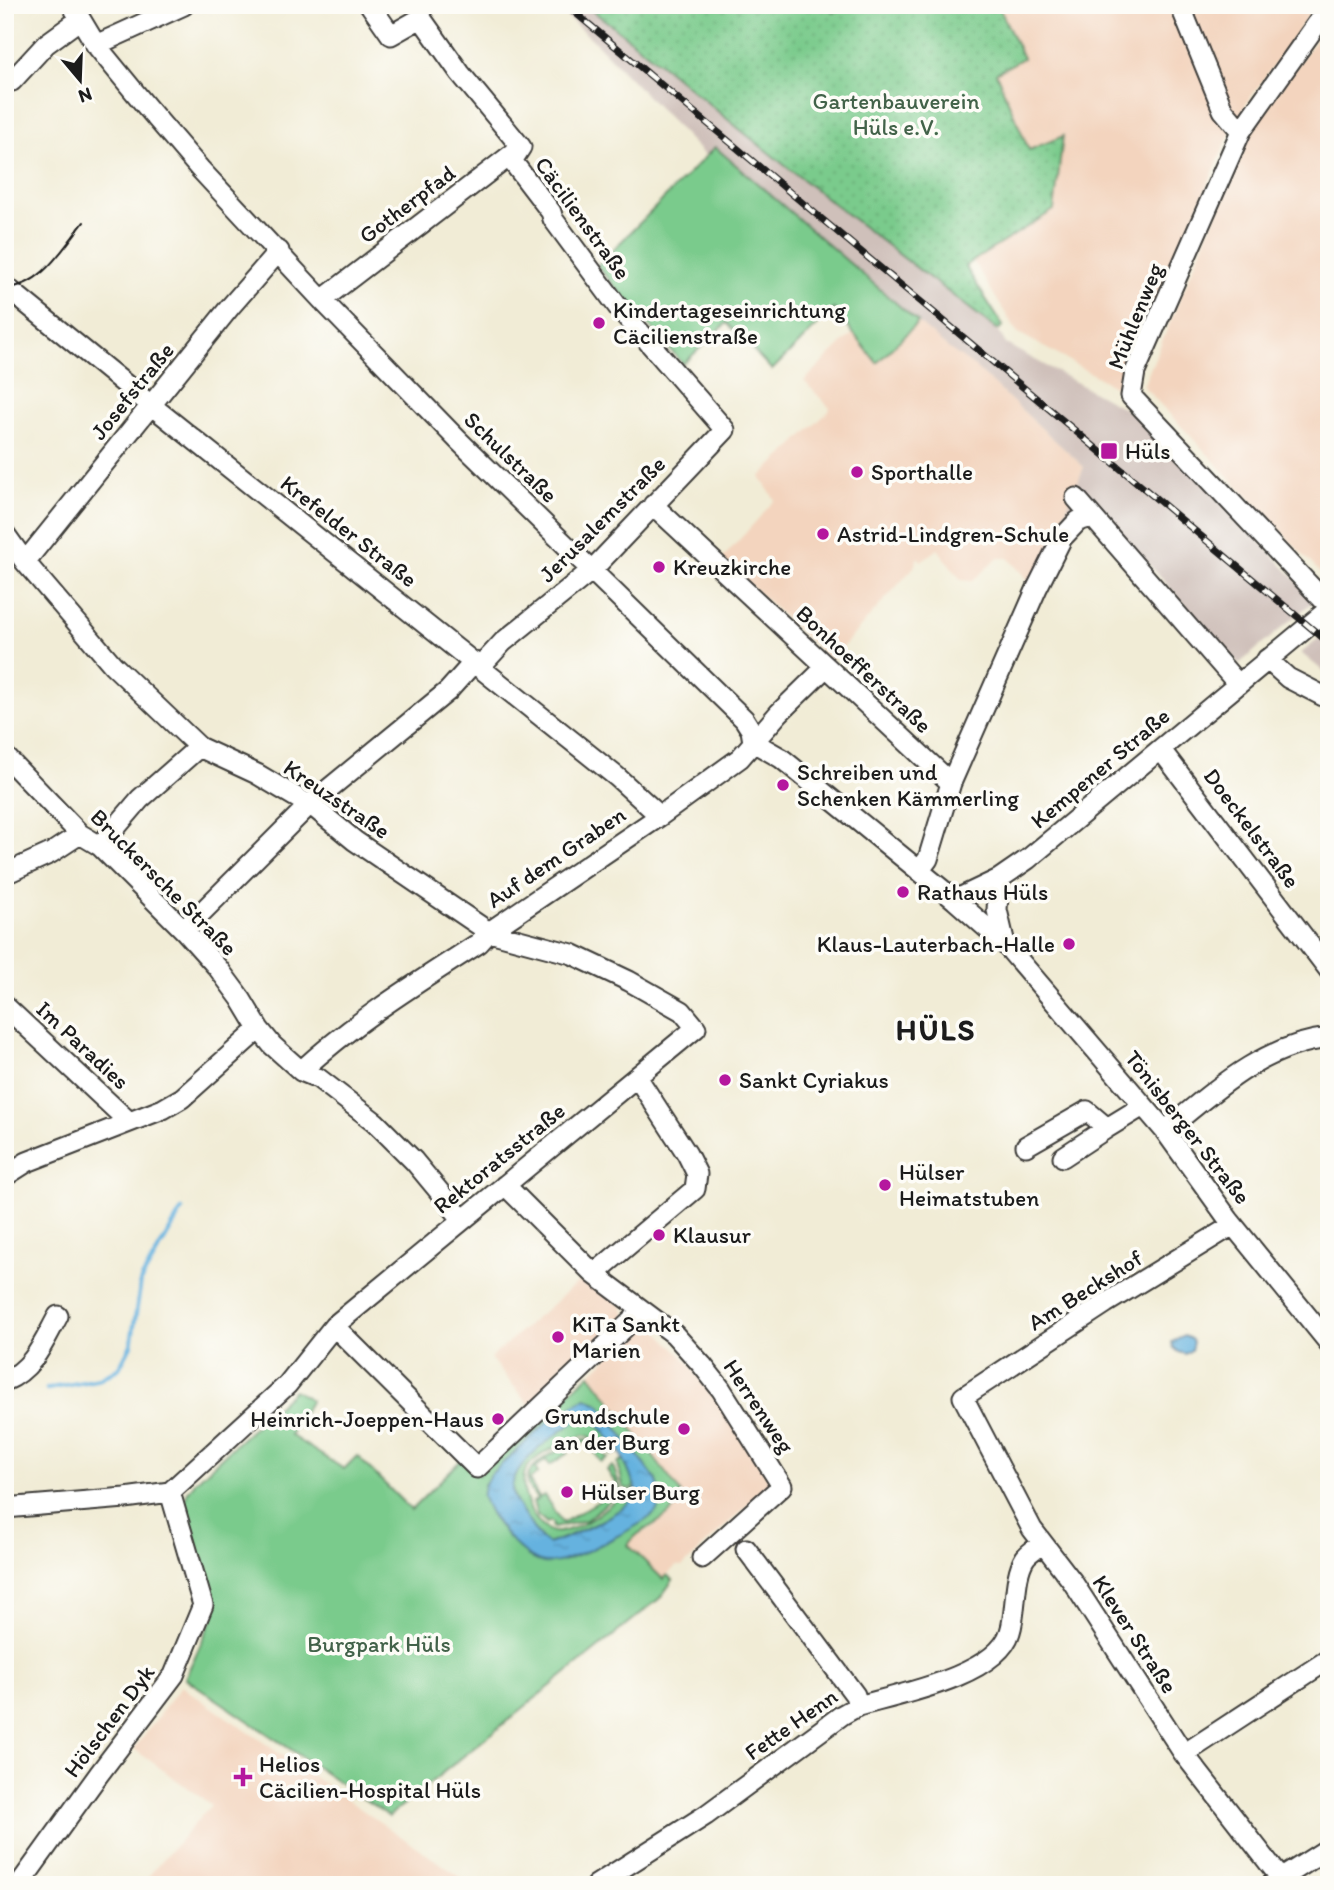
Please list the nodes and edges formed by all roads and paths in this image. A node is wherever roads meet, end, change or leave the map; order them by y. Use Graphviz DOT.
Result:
graph roads {
  1 [pos="184,5"];
  2 [pos="370,5"];
  3 [pos="1180,5"];
  4 [pos="1329,7"];
  5 [pos="75,13"];
  6 [pos="96,45"];
  7 [pos="5,79"];
  8 [pos="1241,131"];
  9 [pos="521,147"];
  10 [pos="279,251"];
  11 [pos="5,286"];
  12 [pos="322,300"];
  13 [pos="152,407"];
  14 [pos="724,430"];
  15 [pos="1076,498"];
  16 [pos="653,505"];
  17 [pos="1092,517"];
  18 [pos="5,534"];
  19 [pos="25,562"];
  20 [pos="592,570"];
  21 [pos="1329,607"];
  22 [pos="1267,659"];
  23 [pos="477,664"];
  24 [pos="826,667"];
  25 [pos="1238,684"];
  26 [pos="1329,699"];
  27 [pos="753,742"];
  28 [pos="199,747"];
  29 [pos="1161,750"];
  30 [pos="5,756"];
  31 [pos="951,783"];
  32 [pos="309,805"];
  33 [pos="660,816"];
  34 [pos="80,834"];
  35 [pos="100,846"];
  36 [pos="919,871"];
  37 [pos="5,874"];
  38 [pos="999,879"];
  39 [pos="955,900"];
  40 [pos="184,930"];
  41 [pos="489,932"];
  42 [pos="1005,944"];
  43 [pos="1329,970"];
  44 [pos="5,1006"];
  45 [pos="696,1028"];
  46 [pos="259,1029"];
  47 [pos="1329,1038"];
  48 [pos="301,1071"];
  49 [pos="636,1077"];
  50 [pos="1143,1106"];
  51 [pos="128,1121"];
  52 [pos="1107,1128"];
  53 [pos="1165,1131"];
  54 [pos="1026,1146"];
  55 [pos="1063,1157"];
  56 [pos="5,1177"];
  57 [pos="505,1185"];
  58 [pos="462,1220"];
  59 [pos="1233,1225"];
  60 [pos="594,1274"];
  61 [pos="641,1312"];
  62 [pos="58,1316"];
  63 [pos="334,1326"];
  64 [pos="1329,1343"];
  65 [pos="5,1381"];
  66 [pos="963,1397"];
  67 [pos="170,1492"];
  68 [pos="5,1508"];
  69 [pos="1042,1545"];
  70 [pos="746,1549"];
  71 [pos="702,1558"];
  72 [pos="1329,1658"];
  73 [pos="858,1706"];
  74 [pos="1184,1754"];
  75 [pos="1329,1848"];
  76 [pos="1279,1883"];
  77 [pos="19,1885"];
  78 [pos="596,1885"];
  1 -- 6 [label="street"];
  2 -- 9 [label="street, Cäcilienstraße"];
  3 -- 8 [label="street"];
  4 -- 8 [label="street, Mühlenweg"];
  5 -- 6 [label="street, Schulstraße"];
  5 -- 7 [label="street"];
  6 -- 10 [label="street, Schulstraße"];
  8 -- 21 [label="street, Mühlenweg"];
  9 -- 12 [label="street, Gotherpfad"];
  9 -- 14 [label="street, Cäcilienstraße"];
  10 -- 12 [label="street, Schulstraße"];
  10 -- 13 [label="street, Josefstraße"];
  11 -- 13 [label="street, Krefelder Straße"];
  12 -- 20 [label="street, Schulstraße"];
  13 -- 19 [label="street, Josefstraße"];
  13 -- 23 [label="street, Krefelder Straße"];
  14 -- 16 [label="street, Jerusalemstraße"];
  15 -- 17 [label="street"];
  16 -- 20 [label="street, Jerusalemstraße"];
  16 -- 24 [label="street, Bonhoefferstraße"];
  17 -- 25 [label="street"];
  17 -- 31 [label="street"];
  18 -- 19 [label="street, Kreuzstraße"];
  19 -- 28 [label="street, Kreuzstraße"];
  20 -- 23 [label="street, Jerusalemstraße"];
  20 -- 27 [label="street, Schulstraße"];
  21 -- 22 [label="street, Kempener Straße"];
  22 -- 25 [label="street, Kempener Straße"];
  22 -- 26 [label="street"];
  23 -- 32 [label="street, Jerusalemstraße"];
  23 -- 33 [label="street, Krefelder Straße"];
  24 -- 27 [label="street, Auf dem Graben"];
  24 -- 31 [label="street, Bonhoefferstraße"];
  25 -- 29 [label="street, Kempener Straße"];
  27 -- 33 [label="street, Auf dem Graben"];
  27 -- 36 [label="street"];
  28 -- 32 [label="street, Kreuzstraße"];
  28 -- 35 [label="street"];
  29 -- 38 [label="street, Kempener Straße"];
  29 -- 43 [label="street, Doeckelstraße"];
  30 -- 34 [label="street, Bruckersche Straße"];
  31 -- 36 [label="street"];
  32 -- 40 [label="street, Jerusalemstraße"];
  32 -- 41 [label="street, Kreuzstraße"];
  33 -- 41 [label="street, Auf dem Graben"];
  34 -- 35 [label="street, Bruckersche Straße"];
  34 -- 37 [label="street"];
  35 -- 40 [label="street, Bruckersche Straße"];
  36 -- 39 [label="street"];
  38 -- 39 [label="street, Kempener Straße"];
  38 -- 42 [label="street, Tönisberger Straße"];
  39 -- 42 [label="street, Tönisberger Straße"];
  40 -- 46 [label="street, Bruckersche Straße"];
  41 -- 45 [label="street, Kreuzstraße"];
  41 -- 48 [label="street, Auf dem Graben"];
  42 -- 50 [label="street, Tönisberger Straße"];
  44 -- 51 [label="street, Im Paradies"];
  45 -- 49 [label="street, Rektoratsstraße"];
  46 -- 48 [label="street, Bruckersche Straße"];
  46 -- 51 [label="street"];
  47 -- 53 [label="street"];
  48 -- 58 [label="street, Bruckersche Straße"];
  49 -- 57 [label="street, Rektoratsstraße"];
  49 -- 60 [label="street"];
  50 -- 52 [label="street"];
  50 -- 53 [label="street, Tönisberger Straße"];
  51 -- 56 [label="street"];
  52 -- 54 [label="street"];
  52 -- 55 [label="street"];
  53 -- 59 [label="street, Tönisberger Straße"];
  57 -- 58 [label="street, Rektoratsstraße"];
  57 -- 60 [label="street, Herrenweg"];
  58 -- 63 [label="street, Rektoratsstraße"];
  59 -- 64 [label="street, Tönisberger Straße"];
  59 -- 66 [label="street, Am Beckshof"];
  60 -- 61 [label="street, Herrenweg"];
  61 -- 63 [label="street"];
  61 -- 71 [label="street, Herrenweg"];
  62 -- 65 [label="street"];
  63 -- 67 [label="street, Rektoratsstraße"];
  66 -- 69 [label="street, Klever Straße"];
  67 -- 68 [label="street"];
  67 -- 77 [label="street, Hölschen Dyk"];
  69 -- 73 [label="street, Fette Henn"];
  69 -- 74 [label="street, Klever Straße"];
  70 -- 73 [label="street"];
  72 -- 74 [label="street"];
  73 -- 78 [label="street, Fette Henn"];
  74 -- 76 [label="street, Klever Straße"];
  75 -- 76 [label="street"];
}
